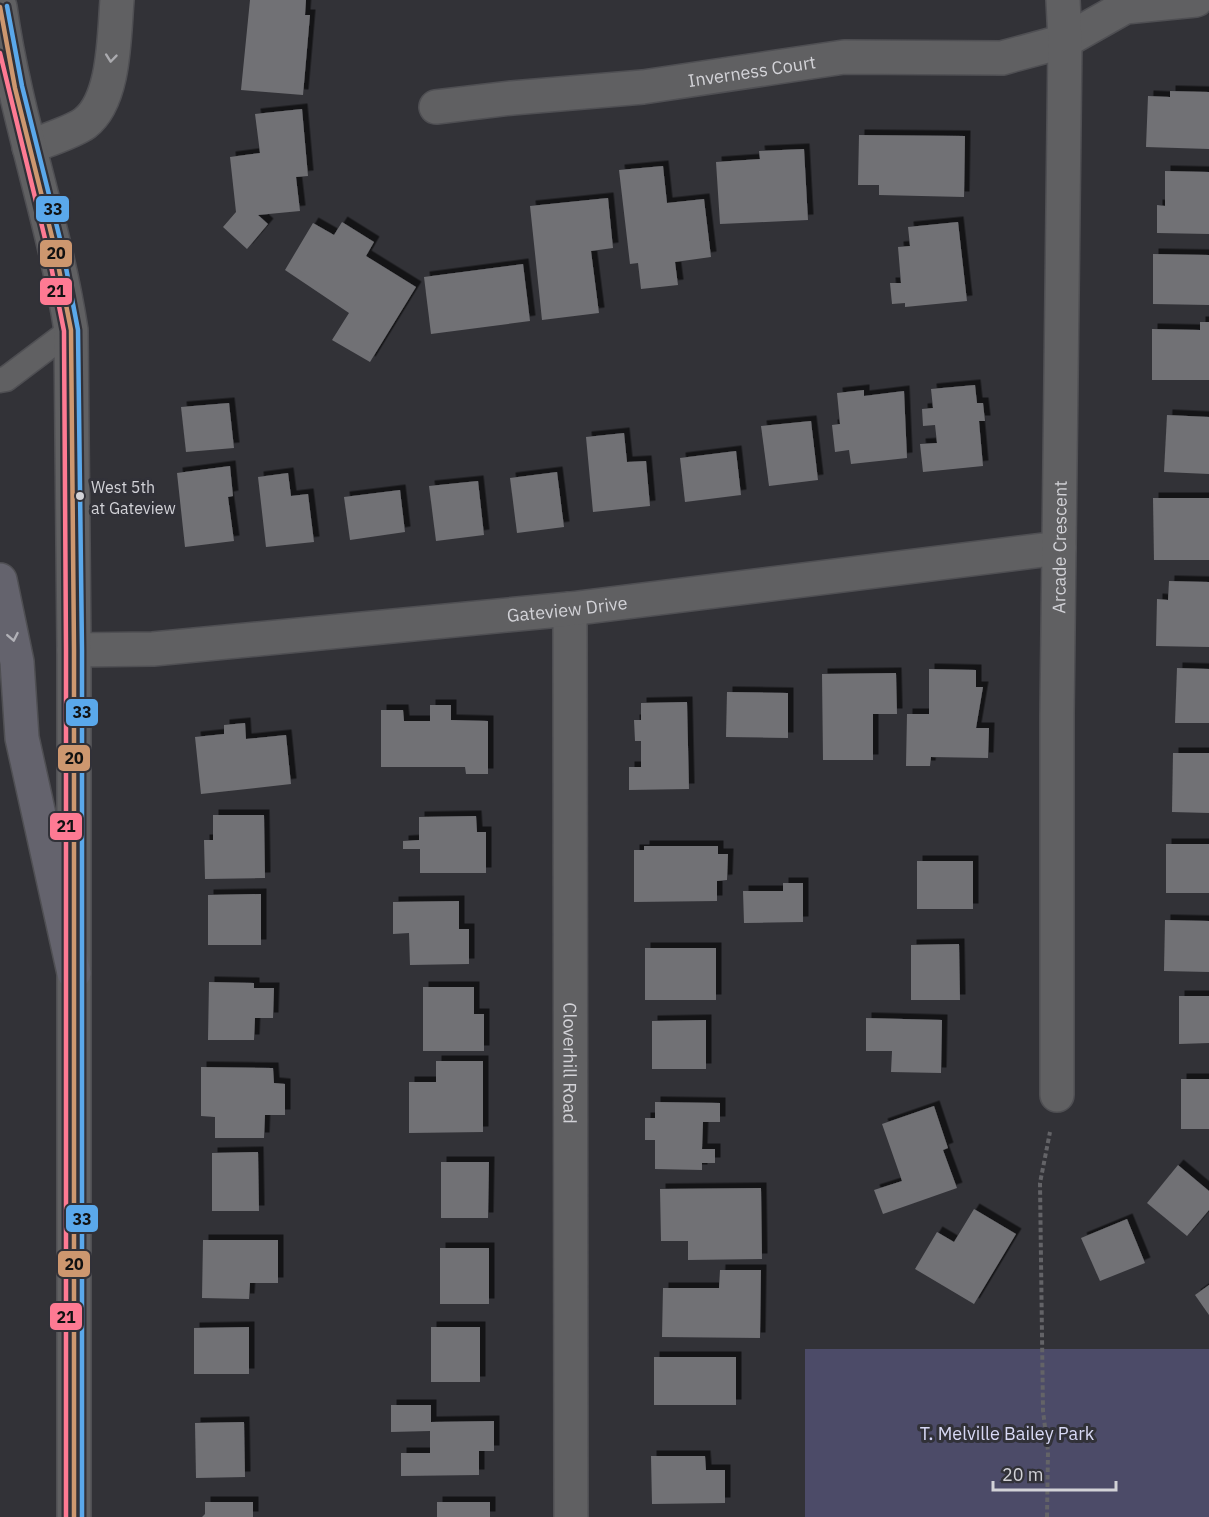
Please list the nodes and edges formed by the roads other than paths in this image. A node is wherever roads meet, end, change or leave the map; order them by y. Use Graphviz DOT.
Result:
graph roads {
  1 [pos="117,0"];
  2 [pos="1063,0"];
  3 [pos="1196,0"];
  4 [pos="0,7"];
  5 [pos="1065,41"];
  6 [pos="436,107"];
  7 [pos="29,147"];
  8 [pos="71,330"];
  9 [pos="0,380"];
  10 [pos="1059,548"];
  11 [pos="0,580"];
  12 [pos="570,609"];
  13 [pos="74,650"];
  14 [pos="74,973"];
  15 [pos="1057,1095"];
  16 [pos="74,1517"];
  17 [pos="571,1517"];
  1 -- 7 [label="street, one-way"];
  2 -- 5 [label="street, Arcade Crescent"];
  3 -- 5 [label="street, Inverness Court"];
  4 -- 7 [label="street"];
  5 -- 6 [label="street, Inverness Court"];
  5 -- 10 [label="street, Arcade Crescent"];
  7 -- 8 [label="street"];
  8 -- 9 [label="lane"];
  8 -- 13 [label="street"];
  10 -- 12 [label="street, Gateview Drive"];
  10 -- 15 [label="street, Arcade Crescent"];
  11 -- 14 [label="main road, one-way"];
  12 -- 13 [label="street, Gateview Drive"];
  12 -- 17 [label="street, Cloverhill Road"];
  13 -- 14 [label="street"];
  14 -- 16 [label="street"];
}
